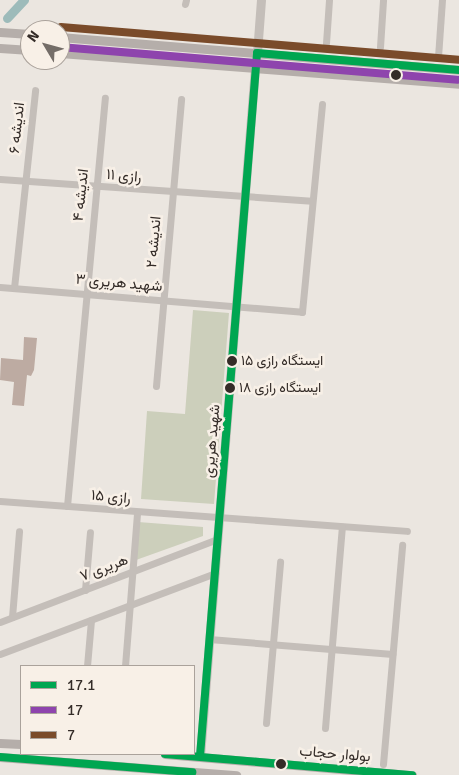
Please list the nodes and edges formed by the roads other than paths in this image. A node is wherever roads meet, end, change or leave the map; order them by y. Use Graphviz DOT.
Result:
graph roads {
  1 [pos="261,0"];
  2 [pos="329,0"];
  3 [pos="383,0"];
  4 [pos="442,0"];
  5 [pos="0,32"];
  6 [pos="20,33"];
  7 [pos="70,38"];
  8 [pos="326,43"];
  9 [pos="380,47"];
  10 [pos="0,48"];
  11 [pos="20,49"];
  12 [pos="70,53"];
  13 [pos="257,53"];
  14 [pos="438,57"];
  15 [pos="256,68"];
  16 [pos="459,70"];
  17 [pos="459,84"];
  18 [pos="35,90"];
  19 [pos="105,98"];
  20 [pos="181,100"];
  21 [pos="322,104"];
  22 [pos="0,179"];
  23 [pos="26,181"];
  24 [pos="96,187"];
  25 [pos="172,194"];
  26 [pos="245,196"];
  27 [pos="311,201"];
  28 [pos="0,287"];
  29 [pos="14,288"];
  30 [pos="85,294"];
  31 [pos="163,300"];
  32 [pos="236,306"];
  33 [pos="156,386"];
  34 [pos="0,501"];
  35 [pos="67,506"];
  36 [pos="137,513"];
  37 [pos="219,519"];
  38 [pos="342,527"];
  39 [pos="20,531"];
  40 [pos="407,531"];
  41 [pos="90,532"];
  42 [pos="218,539"];
  43 [pos="402,546"];
  44 [pos="280,562"];
  45 [pos="132,572"];
  46 [pos="215,573"];
  47 [pos="85,590"];
  48 [pos="130,605"];
  49 [pos="12,618"];
  50 [pos="91,620"];
  51 [pos="0,622"];
  52 [pos="209,639"];
  53 [pos="273,644"];
  54 [pos="332,649"];
  55 [pos="0,654"];
  56 [pos="392,654"];
  57 [pos="87,665"];
  58 [pos="125,665"];
  59 [pos="266,723"];
  60 [pos="325,728"];
  61 [pos="4,743"];
  62 [pos="20,744"];
  63 [pos="182,755"];
  64 [pos="200,756"];
  65 [pos="3,757"];
  66 [pos="383,764"];
  67 [pos="198,774"];
  68 [pos="236,775"];
  69 [pos="412,775"];
  1 -- 13 [label="street"];
  2 -- 8 [label="street"];
  3 -- 9 [label="street"];
  4 -- 14 [label="street"];
  5 -- 6 [label="main road"];
  7 -- 13 [label="main road"];
  10 -- 11 [label="main road"];
  12 -- 15 [label="main road"];
  13 -- 15 [label="main road"];
  13 -- 16 [label="main road"];
  15 -- 17 [label="main road"];
  15 -- 26 [label="street, شهید هریری"];
  18 -- 23 [label="street, اندیشه ۶"];
  19 -- 24 [label="street, اندیشه ۴"];
  20 -- 25 [label="street, اندیشه ۲"];
  21 -- 27 [label="street"];
  22 -- 23 [label="street, رازی ۱۱"];
  23 -- 24 [label="street, رازی ۱۱"];
  23 -- 29 [label="street, اندیشه ۶"];
  24 -- 25 [label="street, رازی ۱۱"];
  24 -- 30 [label="street, اندیشه ۴"];
  25 -- 26 [label="street, رازی ۱۱"];
  25 -- 31 [label="street, اندیشه ۲"];
  26 -- 27 [label="street, رازی ۱۱"];
  26 -- 32 [label="street, شهید هریری"];
  27 -- 32 [label="street, شهید هریری ۳"];
  28 -- 29 [label="street, شهید هریری ۳"];
  29 -- 30 [label="street, شهید هریری ۳"];
  30 -- 31 [label="street, شهید هریری ۳"];
  30 -- 35 [label="street, اندیشه ۴"];
  31 -- 32 [label="street, شهید هریری ۳"];
  31 -- 33 [label="street, اندیشه ۲"];
  32 -- 37 [label="street, شهید هریری"];
  34 -- 35 [label="street, رازی ۱۵"];
  35 -- 36 [label="street, رازی ۱۵"];
  36 -- 37 [label="street, رازی ۱۵"];
  36 -- 45 [label="street"];
  37 -- 38 [label="street, رازی ۱۵"];
  37 -- 42 [label="street, شهید هریری"];
  38 -- 40 [label="street, رازی ۱۵"];
  38 -- 54 [label="street"];
  39 -- 49 [label="street"];
  41 -- 47 [label="street"];
  42 -- 45 [label="street, هریری ۷"];
  42 -- 46 [label="street, شهید هریری"];
  43 -- 56 [label="street"];
  44 -- 53 [label="street"];
  45 -- 47 [label="street, هریری ۷"];
  45 -- 48 [label="street"];
  46 -- 48 [label="street"];
  46 -- 52 [label="street, شهید هریری"];
  47 -- 49 [label="street, هریری ۷"];
  48 -- 50 [label="street"];
  48 -- 58 [label="street"];
  49 -- 51 [label="street, هریری ۷"];
  50 -- 55 [label="street"];
  50 -- 57 [label="street"];
  52 -- 53 [label="street"];
  52 -- 64 [label="street, شهید هریری"];
  53 -- 54 [label="street"];
  53 -- 59 [label="street"];
  54 -- 56 [label="street"];
  54 -- 60 [label="street"];
  56 -- 66 [label="street"];
  61 -- 62 [label="main road"];
  61 -- 65 [label="main road"];
  63 -- 64 [label="main road, بولوار حجاب"];
  64 -- 69 [label="main road, بولوار حجاب"];
  65 -- 67 [label="main road"];
  67 -- 68 [label="main road"];
}
